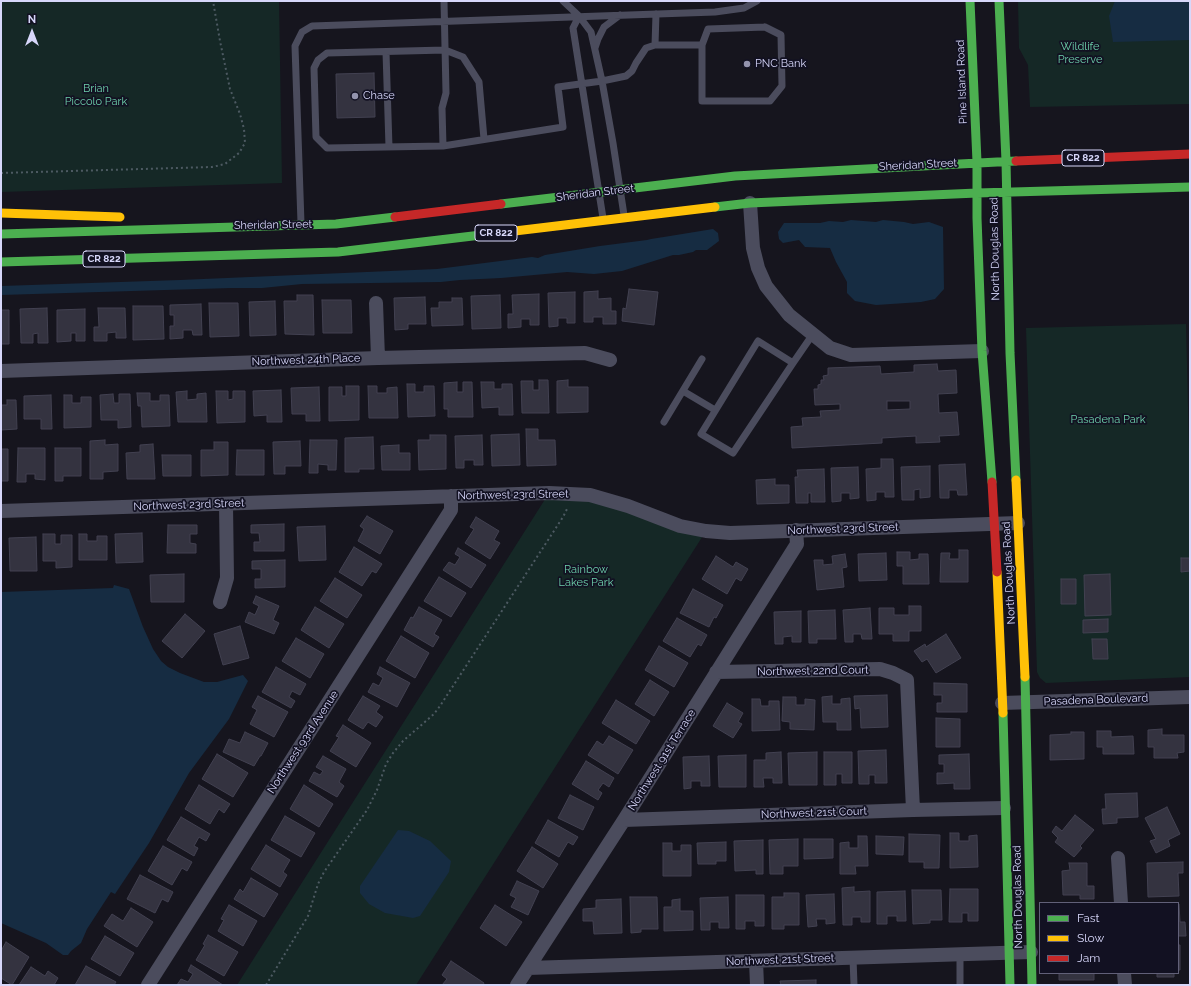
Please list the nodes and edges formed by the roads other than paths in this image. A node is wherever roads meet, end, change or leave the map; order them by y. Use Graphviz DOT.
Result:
graph roads {
  1 [pos="444,1"];
  2 [pos="563,1"];
  3 [pos="757,1"];
  4 [pos="970,1"];
  5 [pos="999,1"];
  6 [pos="656,14"];
  7 [pos="620,15"];
  8 [pos="579,16"];
  9 [pos="445,21"];
  10 [pos="655,45"];
  11 [pos="702,45"];
  12 [pos="445,50"];
  13 [pos="595,50"];
  14 [pos="386,52"];
  15 [pos="602,81"];
  16 [pos="582,84"];
  17 [pos="484,139"];
  18 [pos="444,146"];
  19 [pos="389,147"];
  20 [pos="1190,154"];
  21 [pos="1006,161"];
  22 [pos="977,162"];
  23 [pos="1190,187"];
  24 [pos="620,190"];
  25 [pos="600,192"];
  26 [pos="1006,192"];
  27 [pos="977,193"];
  28 [pos="750,203"];
  29 [pos="1,213"];
  30 [pos="129,218"];
  31 [pos="624,218"];
  32 [pos="604,220"];
  33 [pos="152,221"];
  34 [pos="301,225"];
  35 [pos="206,227"];
  36 [pos="1,234"];
  37 [pos="1,262"];
  38 [pos="376,303"];
  39 [pos="812,334"];
  40 [pos="982,351"];
  41 [pos="378,358"];
  42 [pos="702,359"];
  43 [pos="610,360"];
  44 [pos="793,363"];
  45 [pos="1,371"];
  46 [pos="683,391"];
  47 [pos="715,410"];
  48 [pos="664,422"];
  49 [pos="451,496"];
  50 [pos="226,504"];
  51 [pos="1,511"];
  52 [pos="1018,523"];
  53 [pos="995,524"];
  54 [pos="796,530"];
  55 [pos="220,602"];
  56 [pos="716,672"];
  57 [pos="1190,697"];
  58 [pos="1002,703"];
  59 [pos="1026,703"];
  60 [pos="1004,808"];
  61 [pos="913,810"];
  62 [pos="624,820"];
  63 [pos="1118,858"];
  64 [pos="1121,902"];
  65 [pos="1009,952"];
  66 [pos="1031,952"];
  67 [pos="960,954"];
  68 [pos="853,958"];
  69 [pos="756,962"];
  70 [pos="528,968"];
  71 [pos="1124,974"];
  72 [pos="148,985"];
  73 [pos="517,985"];
  74 [pos="757,985"];
  75 [pos="854,985"];
  76 [pos="960,985"];
  77 [pos="1010,985"];
  78 [pos="1032,985"];
  79 [pos="1125,985"];
  1 -- 9 [label="lane"];
  2 -- 8 [label="lane"];
  3 -- 6 [label="lane"];
  4 -- 22 [label="main road, Pine Island Road"];
  5 -- 21 [label="main road"];
  6 -- 7 [label="lane"];
  6 -- 10 [label="lane"];
  7 -- 8 [label="lane"];
  7 -- 13 [label="lane"];
  8 -- 9 [label="lane"];
  8 -- 13 [label="lane"];
  8 -- 16 [label="lane"];
  9 -- 12 [label="lane"];
  9 -- 34 [label="lane"];
  10 -- 11 [label="lane"];
  10 -- 15 [label="lane"];
  11 -- 11 [label="lane"];
  12 -- 14 [label="lane"];
  12 -- 17 [label="lane"];
  12 -- 18 [label="lane"];
  13 -- 15 [label="lane"];
  14 -- 19 [label="lane"];
  14 -- 19 [label="lane"];
  15 -- 16 [label="lane"];
  15 -- 24 [label="lane"];
  16 -- 17 [label="lane"];
  16 -- 25 [label="lane"];
  17 -- 18 [label="lane"];
  18 -- 19 [label="lane"];
  20 -- 21 [label="main road, Sheridan Street / CR 822"];
  21 -- 22 [label="main road, Sheridan Street / CR 822"];
  21 -- 26 [label="main road, North Douglas Road"];
  22 -- 24 [label="main road, Sheridan Street / CR 822"];
  22 -- 27 [label="main road, North Douglas Road"];
  23 -- 26 [label="main road, CR 822"];
  24 -- 25 [label="main road, Sheridan Street / CR 822"];
  24 -- 31 [label="lane"];
  25 -- 32 [label="lane"];
  25 -- 34 [label="main road, Sheridan Street / CR 822"];
  26 -- 27 [label="main road, CR 822"];
  26 -- 52 [label="main road, North Douglas Road"];
  27 -- 28 [label="main road, CR 822"];
  27 -- 40 [label="main road, North Douglas Road"];
  28 -- 31 [label="main road, CR 822"];
  28 -- 39 [label="street"];
  29 -- 30 [label="main road"];
  31 -- 32 [label="main road, CR 822"];
  32 -- 37 [label="main road, CR 822"];
  33 -- 35 [label="main road"];
  34 -- 35 [label="main road, Sheridan Street / CR 822"];
  35 -- 36 [label="main road, Sheridan Street / CR 822"];
  38 -- 41 [label="street"];
  39 -- 40 [label="street"];
  39 -- 44 [label="lane"];
  40 -- 53 [label="main road, North Douglas Road"];
  41 -- 43 [label="street, Northwest 24th Place"];
  41 -- 45 [label="street, Northwest 24th Place"];
  42 -- 46 [label="lane"];
  44 -- 47 [label="lane"];
  44 -- 47 [label="lane"];
  46 -- 47 [label="lane"];
  46 -- 48 [label="lane"];
  49 -- 50 [label="street, Northwest 23rd Street"];
  49 -- 54 [label="street, Northwest 23rd Street"];
  49 -- 72 [label="street, Northwest 93rd Avenue"];
  50 -- 51 [label="street, Northwest 23rd Street"];
  50 -- 55 [label="street"];
  52 -- 53 [label="street, Northwest 23rd Street"];
  52 -- 59 [label="main road, North Douglas Road"];
  53 -- 54 [label="street, Northwest 23rd Street"];
  53 -- 58 [label="main road, North Douglas Road"];
  54 -- 56 [label="street, Northwest 91st Terrace"];
  56 -- 61 [label="street, Northwest 22nd Court"];
  56 -- 62 [label="street, Northwest 91st Terrace"];
  57 -- 59 [label="street, Pasadena Boulevard"];
  58 -- 59 [label="street, Pasadena Boulevard"];
  58 -- 60 [label="main road, North Douglas Road"];
  59 -- 66 [label="main road, North Douglas Road"];
  60 -- 61 [label="street, Northwest 21st Court"];
  60 -- 65 [label="main road, North Douglas Road"];
  61 -- 62 [label="street, Northwest 21st Court"];
  62 -- 70 [label="street, Northwest 91st Terrace"];
  63 -- 64 [label="street"];
  65 -- 66 [label="street, Northwest 21st Street"];
  65 -- 67 [label="street, Northwest 21st Street"];
  65 -- 77 [label="main road, North Douglas Road"];
  66 -- 78 [label="main road, North Douglas Road"];
  67 -- 68 [label="street, Northwest 21st Street"];
  67 -- 76 [label="lane"];
  68 -- 69 [label="street, Northwest 21st Street"];
  68 -- 75 [label="lane"];
  69 -- 70 [label="street, Northwest 21st Street"];
  69 -- 74 [label="street"];
  70 -- 73 [label="street, Northwest 91st Terrace"];
  71 -- 79 [label="street"];
}
